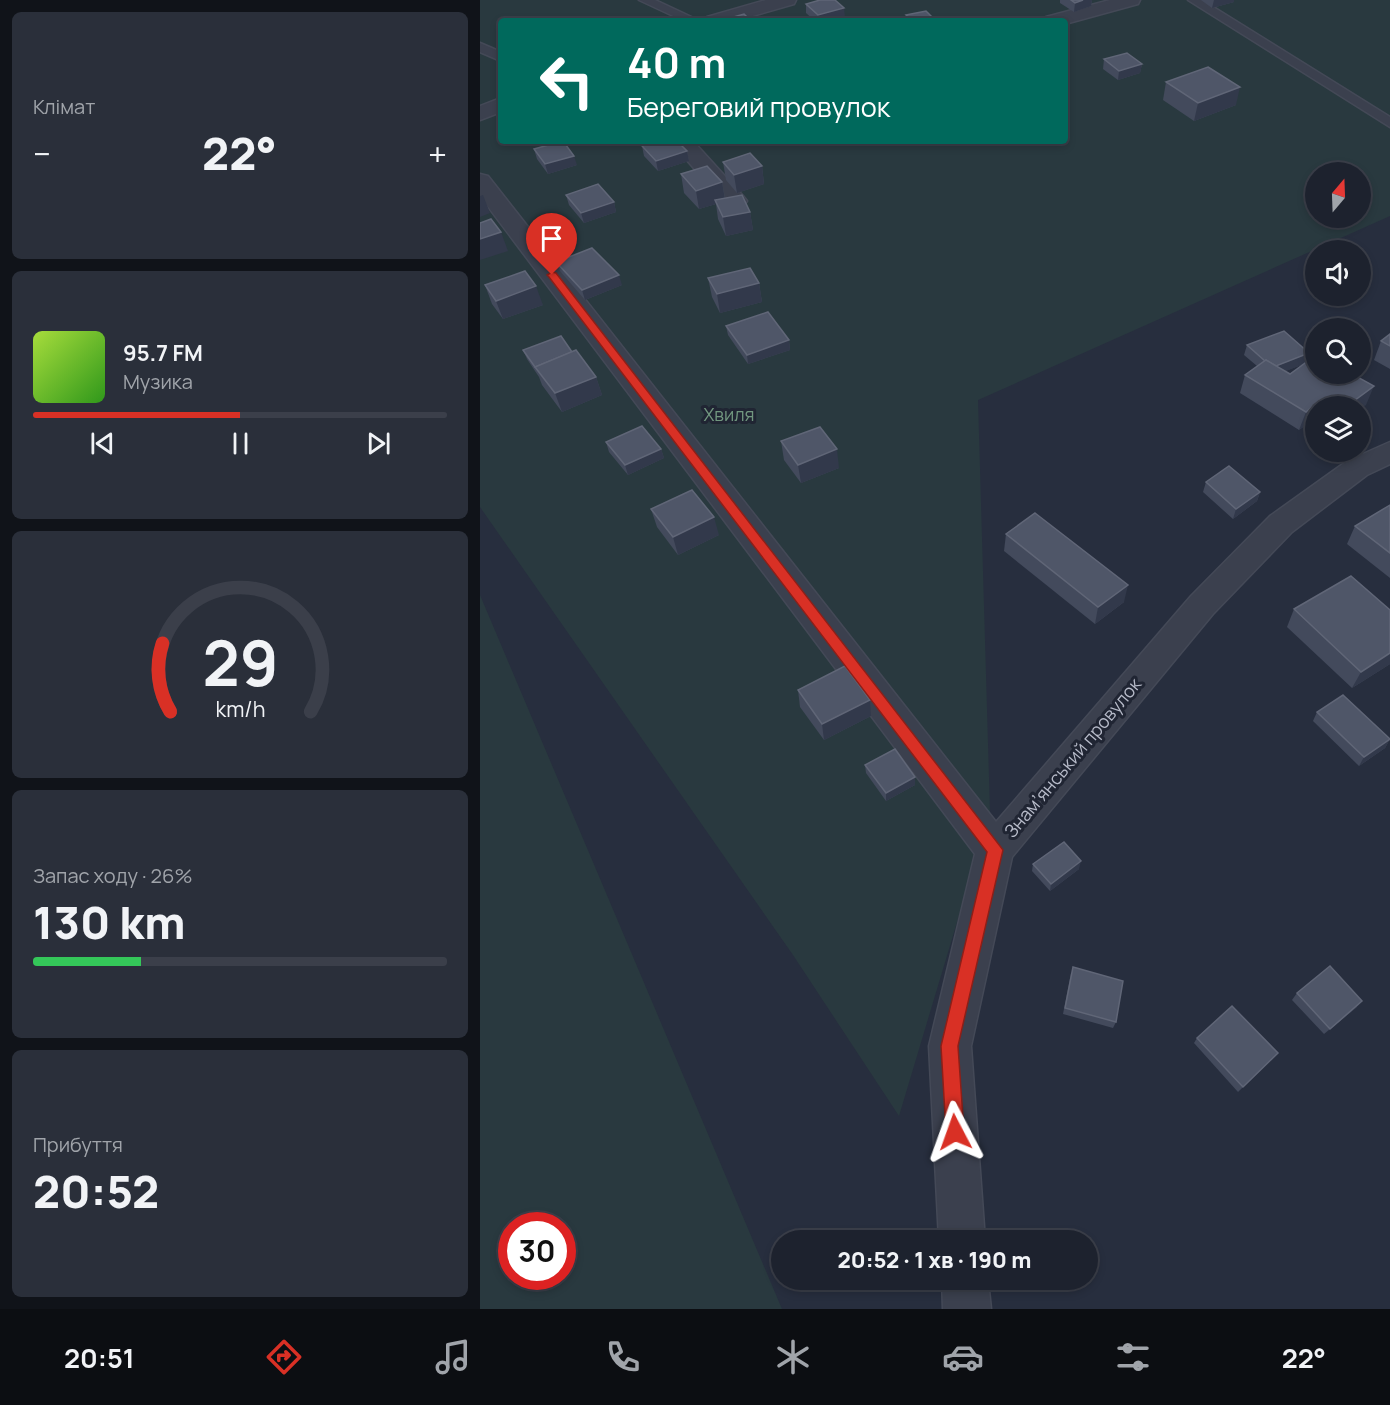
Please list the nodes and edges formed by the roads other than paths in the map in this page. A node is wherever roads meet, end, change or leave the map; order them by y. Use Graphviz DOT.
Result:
graph roads {
  1 [pos="645,0"];
  2 [pos="787,0"];
  3 [pos="1131,0"];
  4 [pos="1194,0"];
  5 [pos="687,18"];
  6 [pos="724,18"];
  7 [pos="1064,18"];
  8 [pos="480,47"];
  9 [pos="498,56"];
  10 [pos="498,105"];
  11 [pos="480,114"];
  12 [pos="1390,123"];
  13 [pos="684,144"];
  14 [pos="480,181"];
  15 [pos="735,201"];
  16 [pos="1390,452"];
  17 [pos="995,850"];
  18 [pos="961,1230"];
  19 [pos="965,1290"];
  20 [pos="966,1309"];
  1 -- 5 [label="lane"];
  2 -- 6 [label="street"];
  3 -- 7 [label="street"];
  4 -- 12 [label="lane"];
  8 -- 9 [label="lane"];
  10 -- 11 [label="street"];
  13 -- 15 [label="street"];
  14 -- 17 [label="street"];
  16 -- 17 [label="street, Знамʼянський провулок"];
  17 -- 18 [label="street, Знамʼянський провулок"];
  19 -- 20 [label="street"];
}
